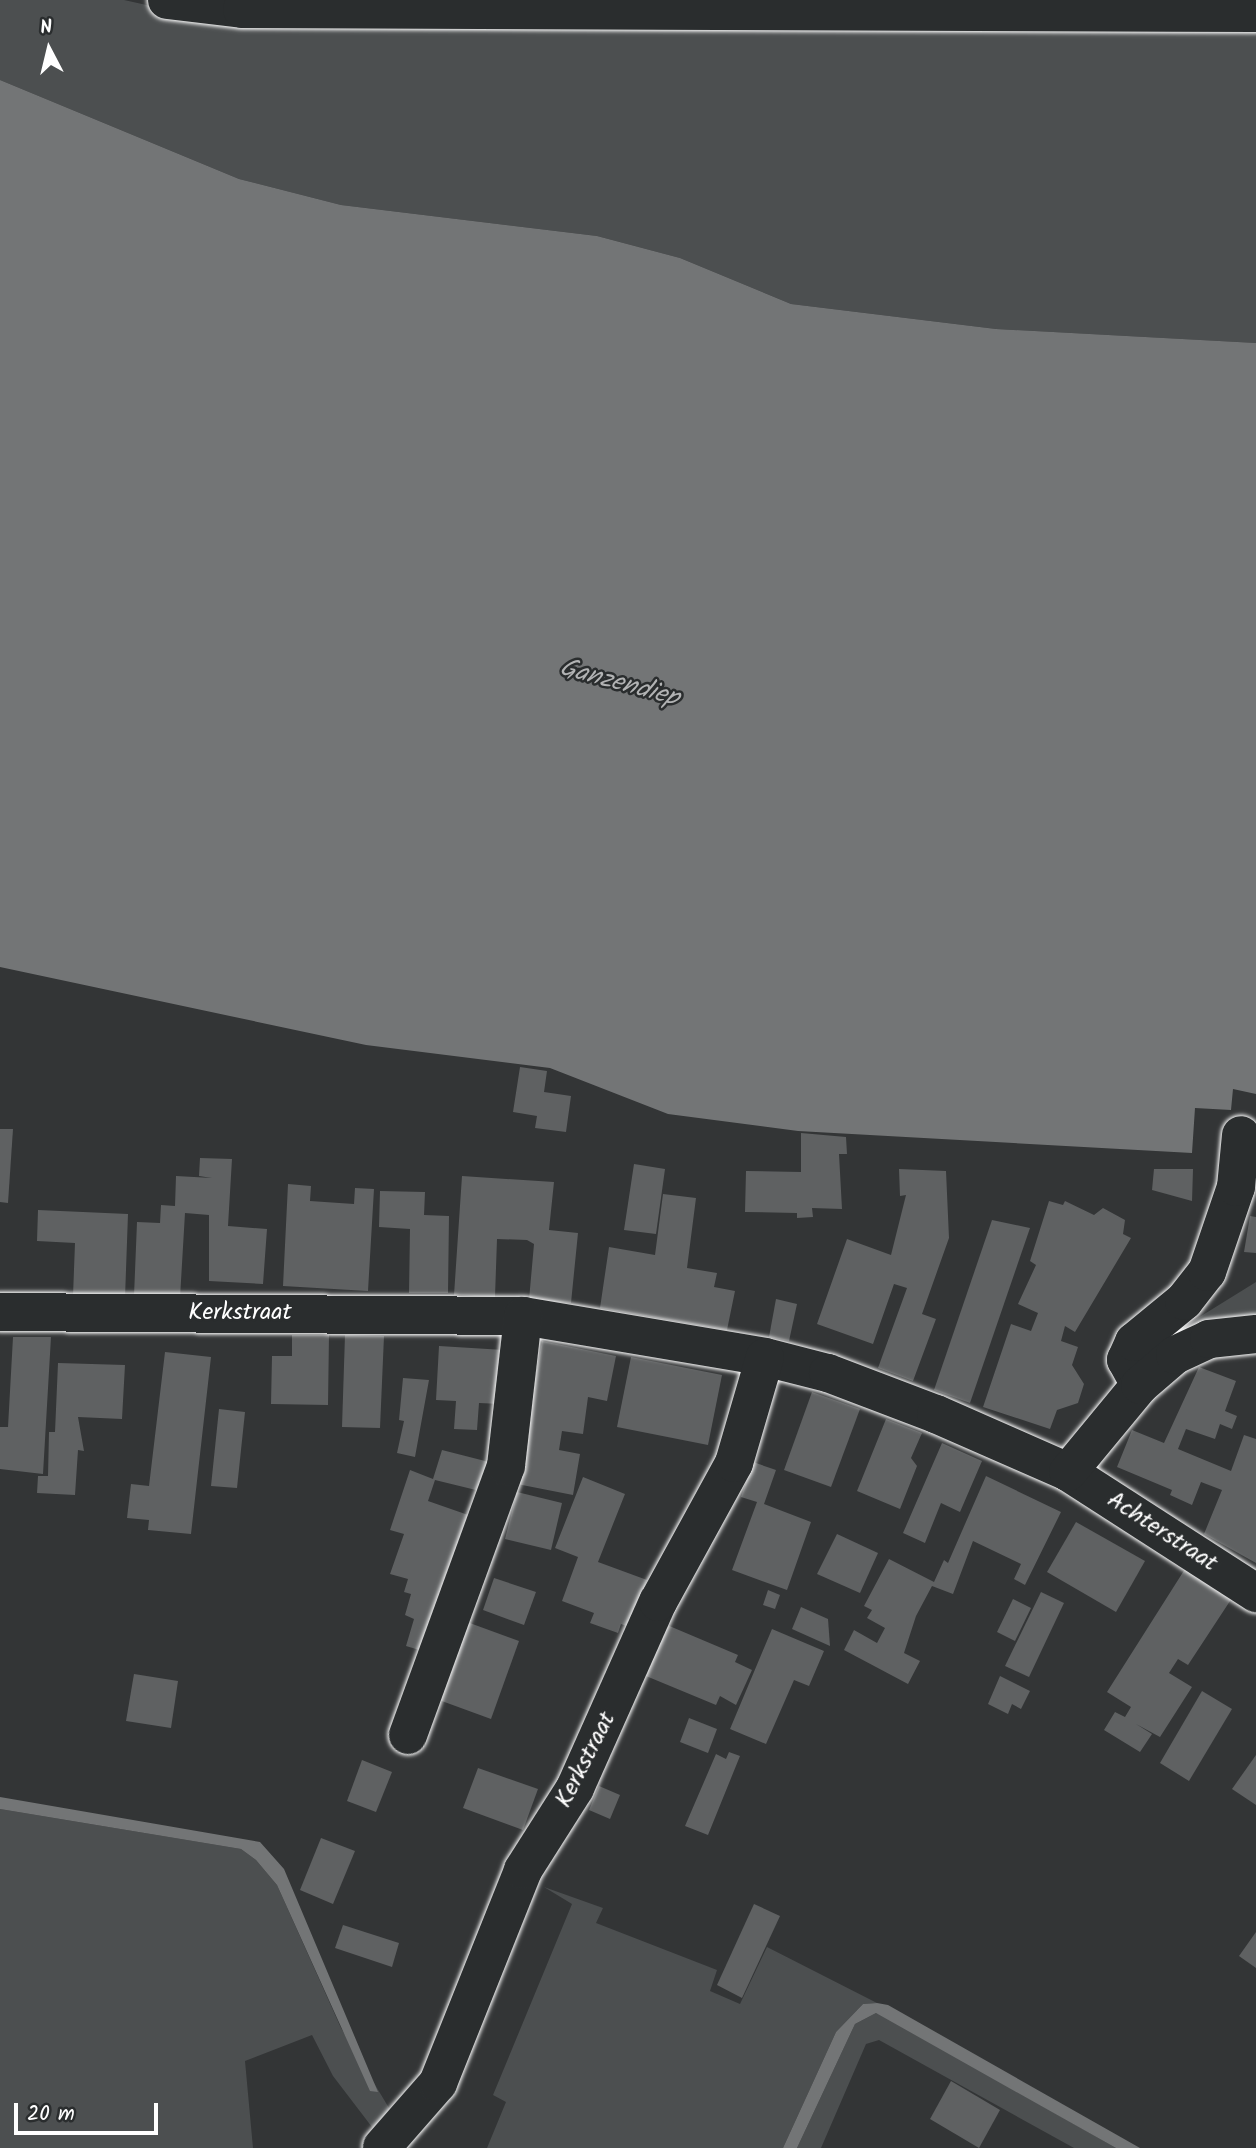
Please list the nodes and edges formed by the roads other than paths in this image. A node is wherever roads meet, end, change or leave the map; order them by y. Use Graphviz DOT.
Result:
graph roads {
  1 [pos="167,0"];
  2 [pos="1256,13"];
  3 [pos="1241,1136"];
  4 [pos="0,1312"];
  5 [pos="523,1316"];
  6 [pos="1256,1334"];
  7 [pos="765,1357"];
  8 [pos="1140,1385"];
  9 [pos="1068,1472"];
  10 [pos="1256,1592"];
  11 [pos="408,1735"];
  12 [pos="382,2147"];
  1 -- 2 [label="street"];
  3 -- 8 [label="street"];
  4 -- 5 [label="street, Kerkstraat"];
  5 -- 7 [label="street, Kerkstraat"];
  5 -- 11 [label="street"];
  6 -- 8 [label="street"];
  7 -- 9 [label="street, Kerkstraat"];
  7 -- 12 [label="street, Kerkstraat"];
  8 -- 9 [label="street"];
  9 -- 10 [label="street, Achterstraat"];
}
